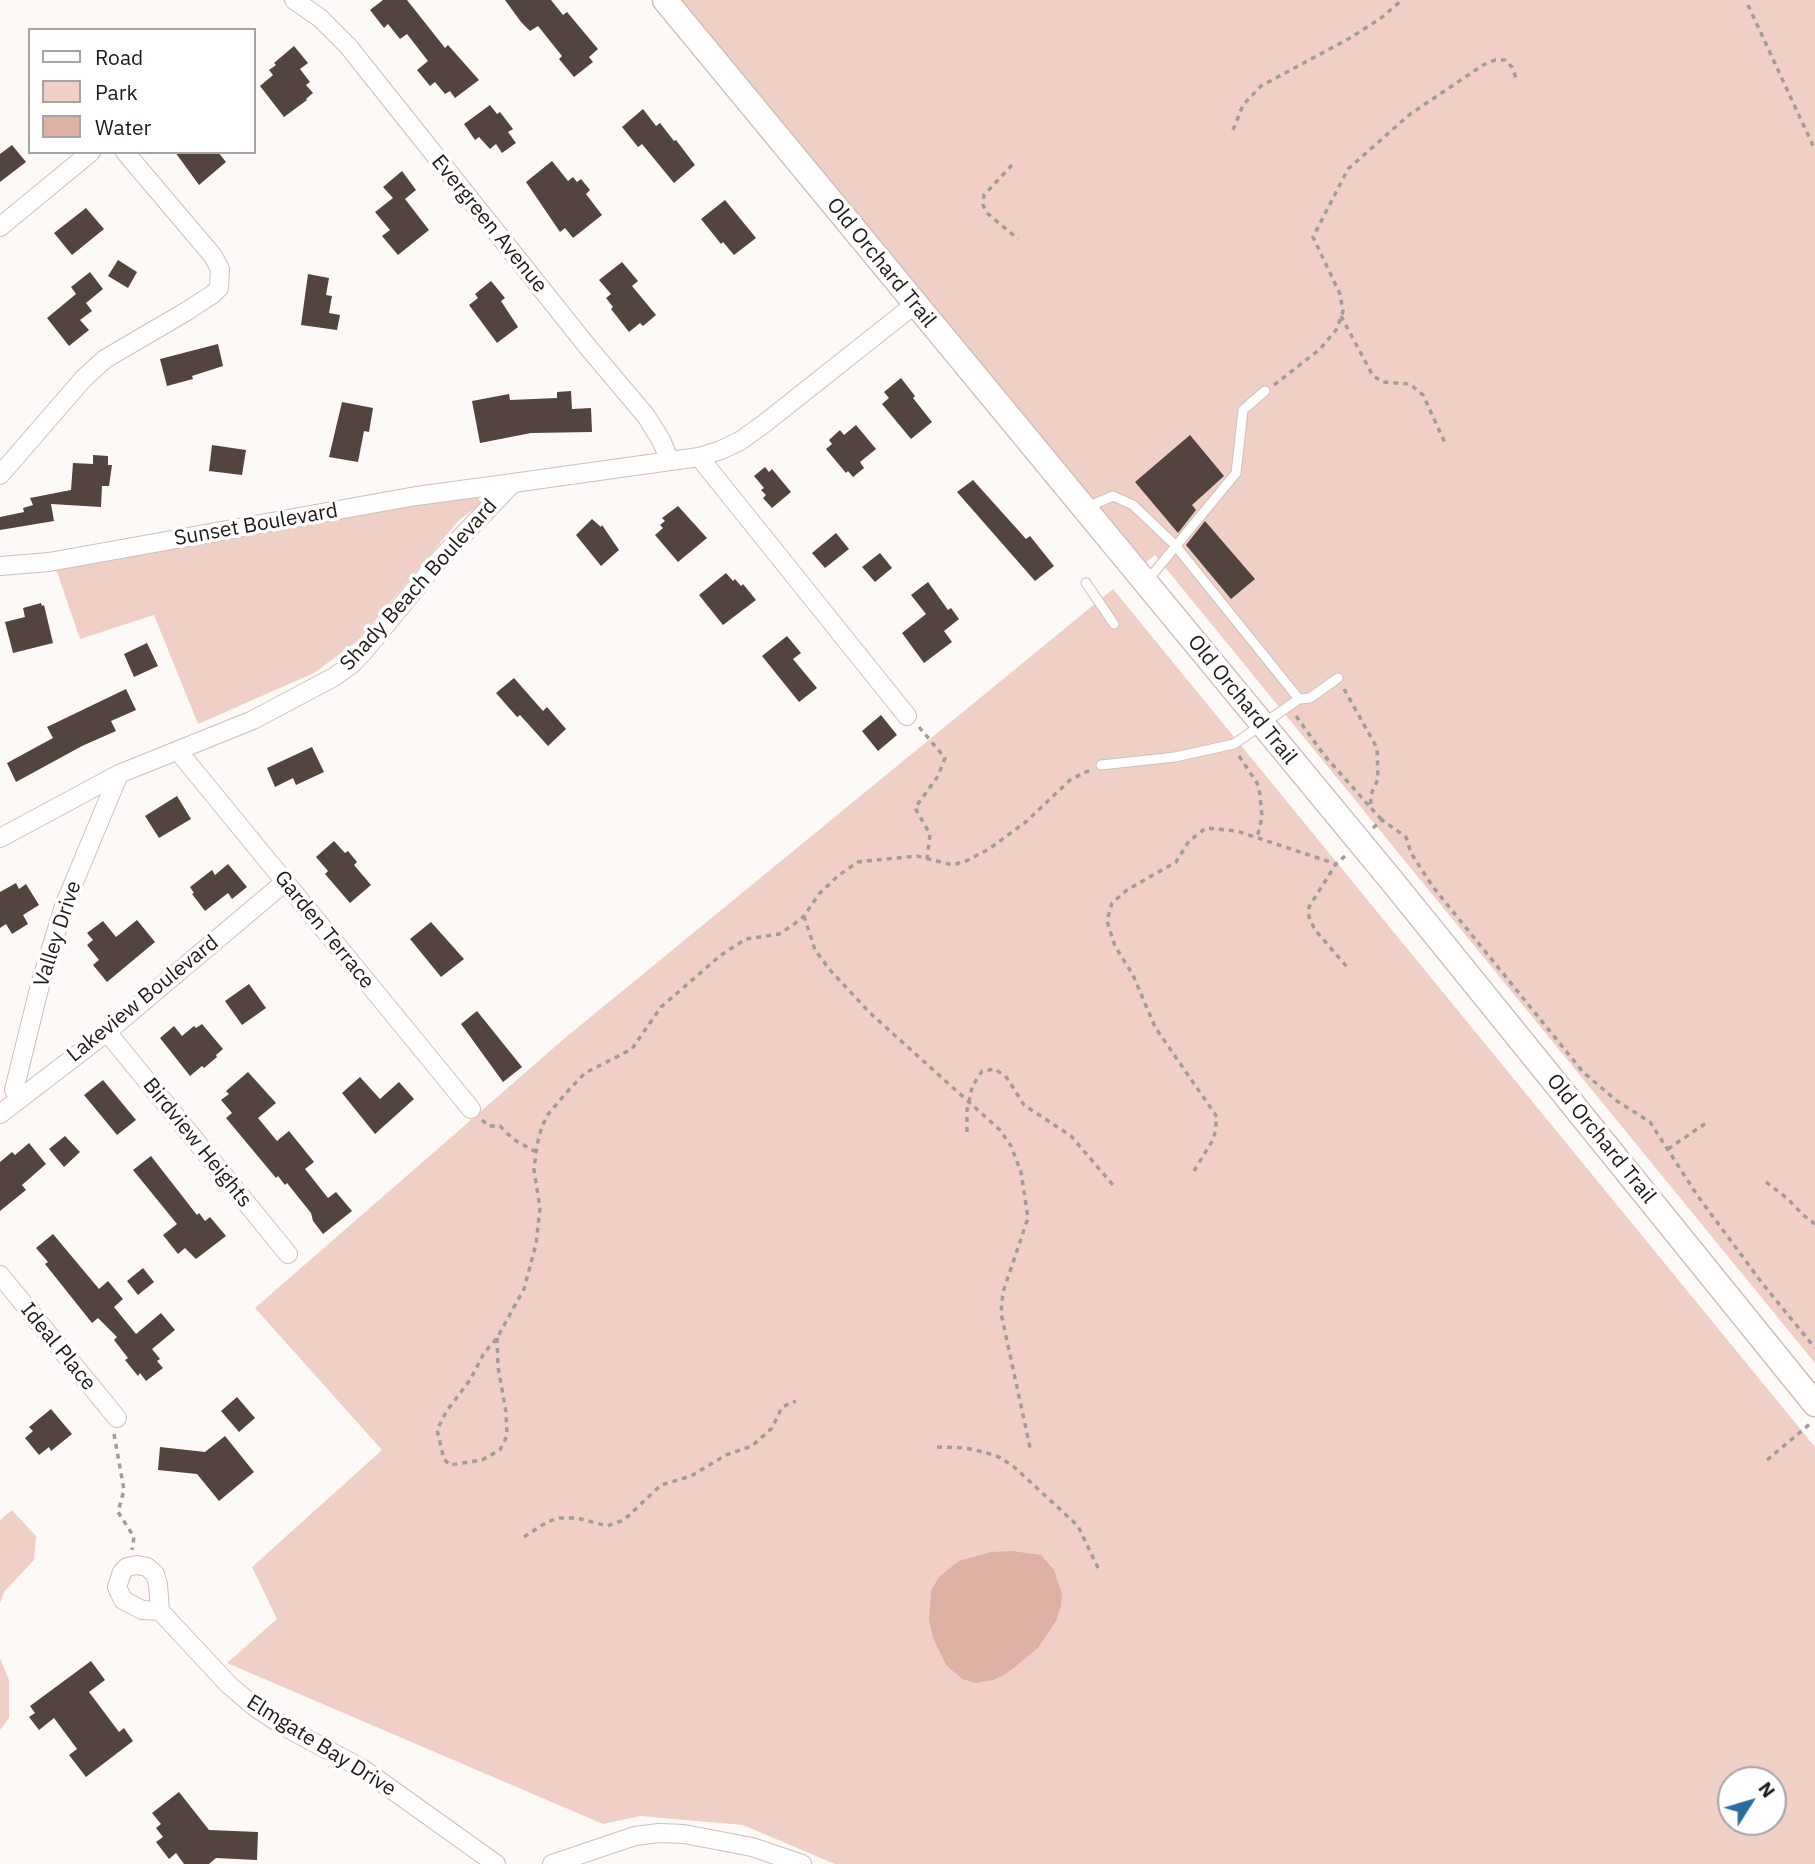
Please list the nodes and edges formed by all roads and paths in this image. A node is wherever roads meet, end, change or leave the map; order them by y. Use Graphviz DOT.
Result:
graph roads {
  1 [pos="294,0"];
  2 [pos="665,0"];
  3 [pos="1402,0"];
  4 [pos="1748,5"];
  5 [pos="1517,81"];
  6 [pos="1233,130"];
  7 [pos="1815,150"];
  8 [pos="89,154"];
  9 [pos="127,154"];
  10 [pos="1012,165"];
  11 [pos="0,227"];
  12 [pos="1018,239"];
  13 [pos="914,305"];
  14 [pos="1341,316"];
  15 [pos="1265,391"];
  16 [pos="1446,445"];
  17 [pos="699,457"];
  18 [pos="670,461"];
  19 [pos="0,475"];
  20 [pos="513,483"];
  21 [pos="1083,508"];
  22 [pos="1175,545"];
  23 [pos="0,566"];
  24 [pos="1086,583"];
  25 [pos="1146,583"];
  26 [pos="1114,624"];
  27 [pos="1338,678"];
  28 [pos="1299,699"];
  29 [pos="1289,707"];
  30 [pos="907,716"];
  31 [pos="1263,725"];
  32 [pos="1234,744"];
  33 [pos="178,751"];
  34 [pos="1101,765"];
  35 [pos="119,774"];
  36 [pos="1370,807"];
  37 [pos="1382,820"];
  38 [pos="0,838"];
  39 [pos="1257,838"];
  40 [pos="927,859"];
  41 [pos="1336,864"];
  42 [pos="285,882"];
  43 [pos="804,916"];
  44 [pos="107,1032"];
  45 [pos="19,1098"];
  46 [pos="968,1100"];
  47 [pos="471,1109"];
  48 [pos="0,1114"];
  49 [pos="1709,1121"];
  50 [pos="967,1132"];
  51 [pos="1668,1149"];
  52 [pos="536,1152"];
  53 [pos="1194,1171"];
  54 [pos="1766,1182"];
  55 [pos="1113,1185"];
  56 [pos="1815,1224"];
  57 [pos="288,1254"];
  58 [pos="0,1275"];
  59 [pos="497,1338"];
  60 [pos="796,1401"];
  61 [pos="1815,1404"];
  62 [pos="117,1418"];
  63 [pos="1815,1419"];
  64 [pos="937,1447"];
  65 [pos="1031,1452"];
  66 [pos="1767,1460"];
  67 [pos="524,1537"];
  68 [pos="131,1566"];
  69 [pos="1099,1570"];
  70 [pos="160,1611"];
  71 [pos="496,1864"];
  72 [pos="552,1864"];
  73 [pos="802,1864"];
  1 -- 18 [label="street, Evergreen Avenue"];
  2 -- 13 [label="street, Old Orchard Trail"];
  3 -- 6 [label="path"];
  4 -- 7 [label="path"];
  5 -- 14 [label="path"];
  8 -- 11 [label="street"];
  9 -- 19 [label="street"];
  10 -- 12 [label="path"];
  13 -- 17 [label="street, Shady Beach Boulevard"];
  13 -- 21 [label="street, Old Orchard Trail"];
  14 -- 15 [label="path"];
  14 -- 16 [label="path"];
  15 -- 22 [label="lane"];
  17 -- 18 [label="street, Shady Beach Boulevard"];
  17 -- 30 [label="street"];
  18 -- 20 [label="street, Shady Beach Boulevard"];
  20 -- 23 [label="street, Sunset Boulevard"];
  20 -- 33 [label="street, Shady Beach Boulevard"];
  21 -- 22 [label="lane"];
  21 -- 25 [label="street, Old Orchard Trail"];
  22 -- 25 [label="lane"];
  22 -- 28 [label="lane"];
  24 -- 26 [label="lane"];
  25 -- 31 [label="street, Old Orchard Trail"];
  27 -- 28 [label="lane"];
  27 -- 36 [label="path"];
  28 -- 29 [label="lane"];
  29 -- 31 [label="lane"];
  29 -- 36 [label="path"];
  30 -- 40 [label="path"];
  31 -- 32 [label="lane"];
  31 -- 61 [label="street, Old Orchard Trail"];
  32 -- 34 [label="lane"];
  32 -- 39 [label="path"];
  33 -- 35 [label="street, Shady Beach Boulevard"];
  33 -- 42 [label="street, Garden Terrace"];
  34 -- 40 [label="path"];
  35 -- 38 [label="street"];
  35 -- 45 [label="street, Valley Drive"];
  36 -- 37 [label="path"];
  39 -- 41 [label="path"];
  39 -- 53 [label="path"];
  40 -- 43 [label="path"];
  42 -- 44 [label="street, Lakeview Boulevard"];
  42 -- 47 [label="street, Garden Terrace"];
  43 -- 46 [label="path"];
  43 -- 52 [label="path"];
  44 -- 45 [label="street, Lakeview Boulevard"];
  44 -- 57 [label="street, Birdview Heights"];
  45 -- 48 [label="street, Lakeview Boulevard"];
  46 -- 50 [label="path"];
  46 -- 55 [label="path"];
  46 -- 65 [label="path"];
  47 -- 52 [label="path"];
  49 -- 51 [label="path"];
  52 -- 59 [label="path"];
  54 -- 56 [label="path"];
  58 -- 62 [label="street, Ideal Place"];
  59 -- 59 [label="path"];
  60 -- 67 [label="path"];
  62 -- 68 [label="path"];
  63 -- 66 [label="path"];
  64 -- 69 [label="path"];
  68 -- 70 [label="street"];
  68 -- 70 [label="street"];
  70 -- 71 [label="street, Elmgate Bay Drive"];
  72 -- 73 [label="street"];
}
